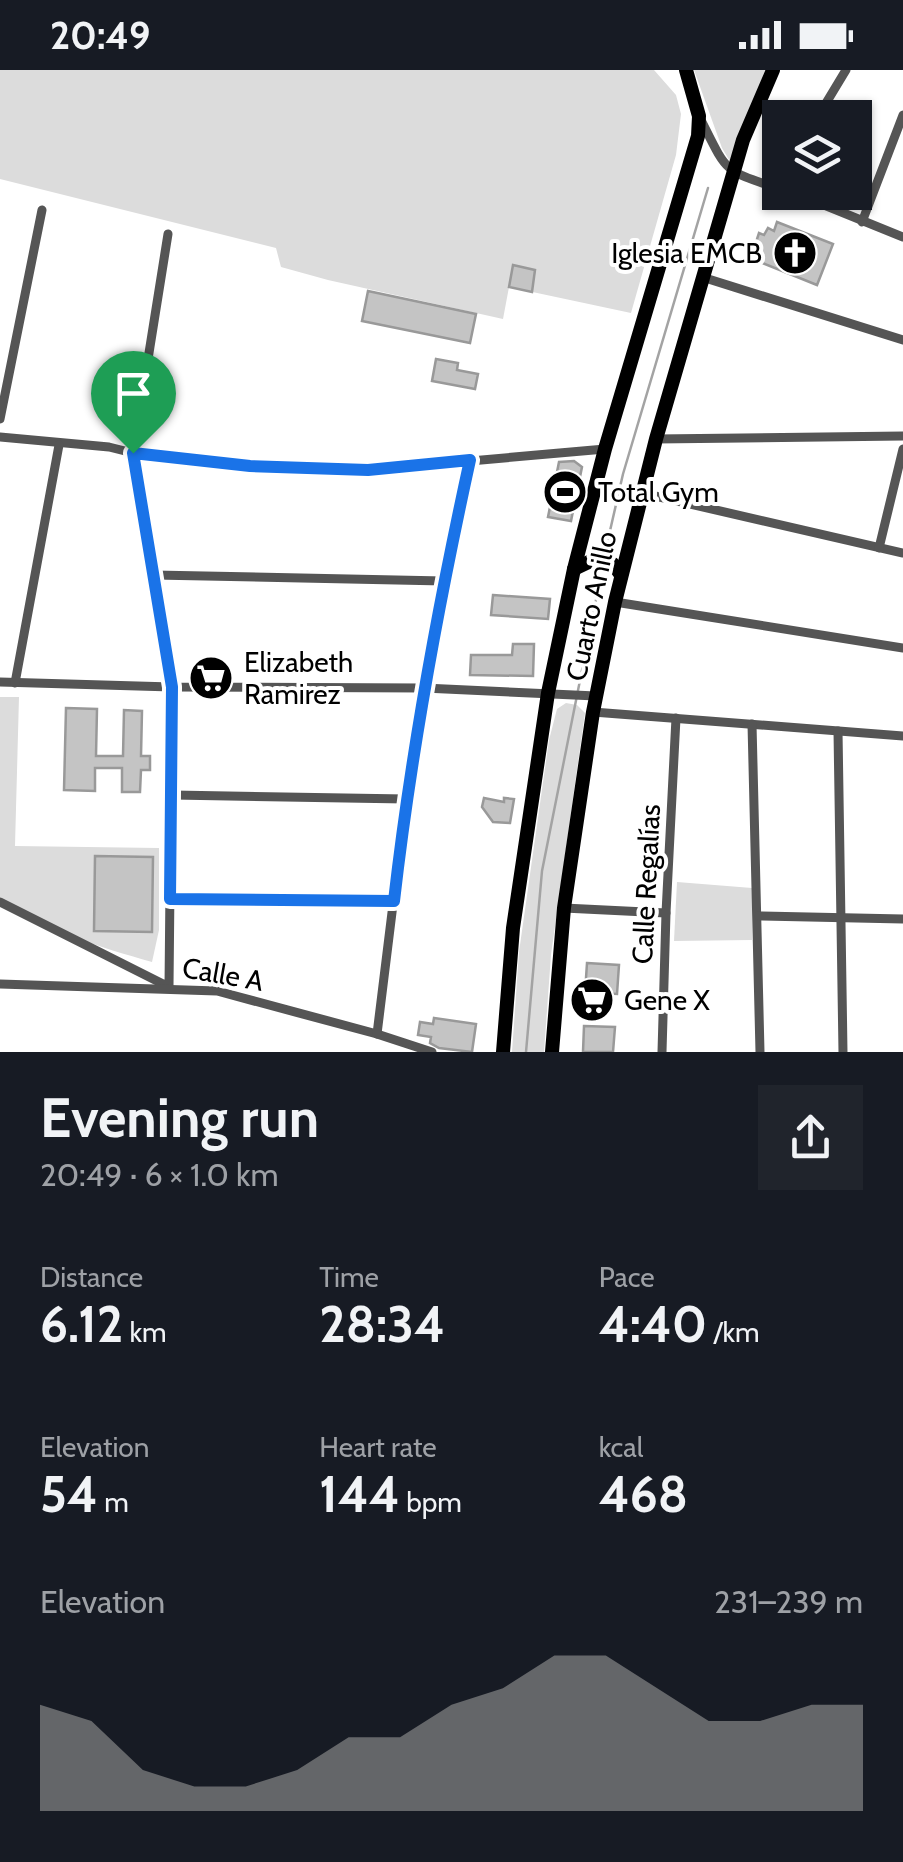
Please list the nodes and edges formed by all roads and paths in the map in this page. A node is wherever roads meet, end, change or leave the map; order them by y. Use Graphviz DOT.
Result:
graph roads {
  1 [pos="686,70"];
  2 [pos="773,70"];
  3 [pos="846,70"];
  4 [pos="828,100"];
  5 [pos="699,116"];
  6 [pos="903,116"];
  7 [pos="735,174"];
  8 [pos="762,182"];
  9 [pos="42,210"];
  10 [pos="834,210"];
  11 [pos="862,222"];
  12 [pos="168,234"];
  13 [pos="903,237"];
  14 [pos="702,278"];
  15 [pos="903,340"];
  16 [pos="0,419"];
  17 [pos="903,436"];
  18 [pos="0,437"];
  19 [pos="656,439"];
  20 [pos="59,444"];
  21 [pos="605,449"];
  22 [pos="903,449"];
  23 [pos="133,453"];
  24 [pos="470,460"];
  25 [pos="642,494"];
  26 [pos="581,544"];
  27 [pos="628,548"];
  28 [pos="879,548"];
  29 [pos="903,553"];
  30 [pos="602,557"];
  31 [pos="574,569"];
  32 [pos="621,574"];
  33 [pos="154,575"];
  34 [pos="444,581"];
  35 [pos="615,602"];
  36 [pos="903,648"];
  37 [pos="0,682"];
  38 [pos="15,682"];
  39 [pos="172,687"];
  40 [pos="424,688"];
  41 [pos="556,693"];
  42 [pos="589,695"];
  43 [pos="593,712"];
  44 [pos="676,718"];
  45 [pos="752,724"];
  46 [pos="838,731"];
  47 [pos="903,736"];
  48 [pos="173,795"];
  49 [pos="406,799"];
  50 [pos="170,899"];
  51 [pos="394,901"];
  52 [pos="0,902"];
  53 [pos="564,908"];
  54 [pos="666,913"];
  55 [pos="759,916"];
  56 [pos="841,918"];
  57 [pos="903,919"];
  58 [pos="0,984"];
  59 [pos="169,987"];
  60 [pos="377,1034"];
  61 [pos="503,1050"];
  62 [pos="432,1052"];
  63 [pos="552,1052"];
  64 [pos="662,1052"];
  65 [pos="760,1052"];
  66 [pos="843,1052"];
  1 -- 5 [label="highway, Cuarto Anillo"];
  2 -- 7 [label="highway, Cuarto Anillo"];
  3 -- 4 [label="street"];
  5 -- 7 [label="street"];
  5 -- 21 [label="highway, Cuarto Anillo"];
  6 -- 11 [label="street"];
  7 -- 8 [label="street"];
  7 -- 14 [label="highway, Cuarto Anillo"];
  9 -- 16 [label="street"];
  10 -- 11 [label="street"];
  11 -- 13 [label="street"];
  12 -- 23 [label="street"];
  14 -- 15 [label="street"];
  14 -- 19 [label="highway, Cuarto Anillo"];
  17 -- 19 [label="street"];
  18 -- 20 [label="street"];
  19 -- 25 [label="highway, Cuarto Anillo"];
  20 -- 23 [label="street"];
  20 -- 38 [label="street"];
  21 -- 24 [label="street"];
  21 -- 26 [label="highway, Cuarto Anillo"];
  22 -- 28 [label="street"];
  23 -- 24 [label="street"];
  23 -- 33 [label="street"];
  24 -- 34 [label="street"];
  25 -- 27 [label="highway, Cuarto Anillo"];
  25 -- 28 [label="street"];
  26 -- 30 [label="highway"];
  26 -- 31 [label="highway, Cuarto Anillo"];
  27 -- 30 [label="highway"];
  27 -- 32 [label="highway, Cuarto Anillo"];
  28 -- 29 [label="street"];
  30 -- 31 [label="highway"];
  30 -- 32 [label="highway"];
  31 -- 41 [label="highway, Cuarto Anillo"];
  32 -- 35 [label="highway, Cuarto Anillo"];
  33 -- 34 [label="street"];
  33 -- 39 [label="street"];
  34 -- 40 [label="street"];
  35 -- 36 [label="street"];
  35 -- 42 [label="highway, Cuarto Anillo"];
  37 -- 38 [label="street"];
  38 -- 39 [label="street"];
  39 -- 40 [label="street"];
  39 -- 48 [label="street"];
  40 -- 41 [label="street"];
  40 -- 49 [label="street"];
  41 -- 42 [label="street"];
  41 -- 61 [label="highway, Cuarto Anillo"];
  42 -- 43 [label="highway, Cuarto Anillo"];
  43 -- 44 [label="street"];
  43 -- 53 [label="highway, Cuarto Anillo"];
  44 -- 45 [label="street"];
  44 -- 54 [label="street, Calle Regalías"];
  45 -- 46 [label="street"];
  45 -- 55 [label="street"];
  46 -- 47 [label="street"];
  46 -- 56 [label="street"];
  48 -- 49 [label="street"];
  48 -- 50 [label="street"];
  49 -- 51 [label="street"];
  50 -- 51 [label="street"];
  50 -- 59 [label="street"];
  51 -- 60 [label="street"];
  52 -- 59 [label="street"];
  53 -- 54 [label="street"];
  53 -- 63 [label="highway, Cuarto Anillo"];
  54 -- 64 [label="street, Calle Regalías"];
  55 -- 56 [label="street"];
  55 -- 65 [label="street"];
  56 -- 57 [label="street"];
  56 -- 66 [label="street"];
  58 -- 59 [label="street, Calle A"];
  59 -- 60 [label="street, Calle A"];
  60 -- 62 [label="street, Calle A"];
}
